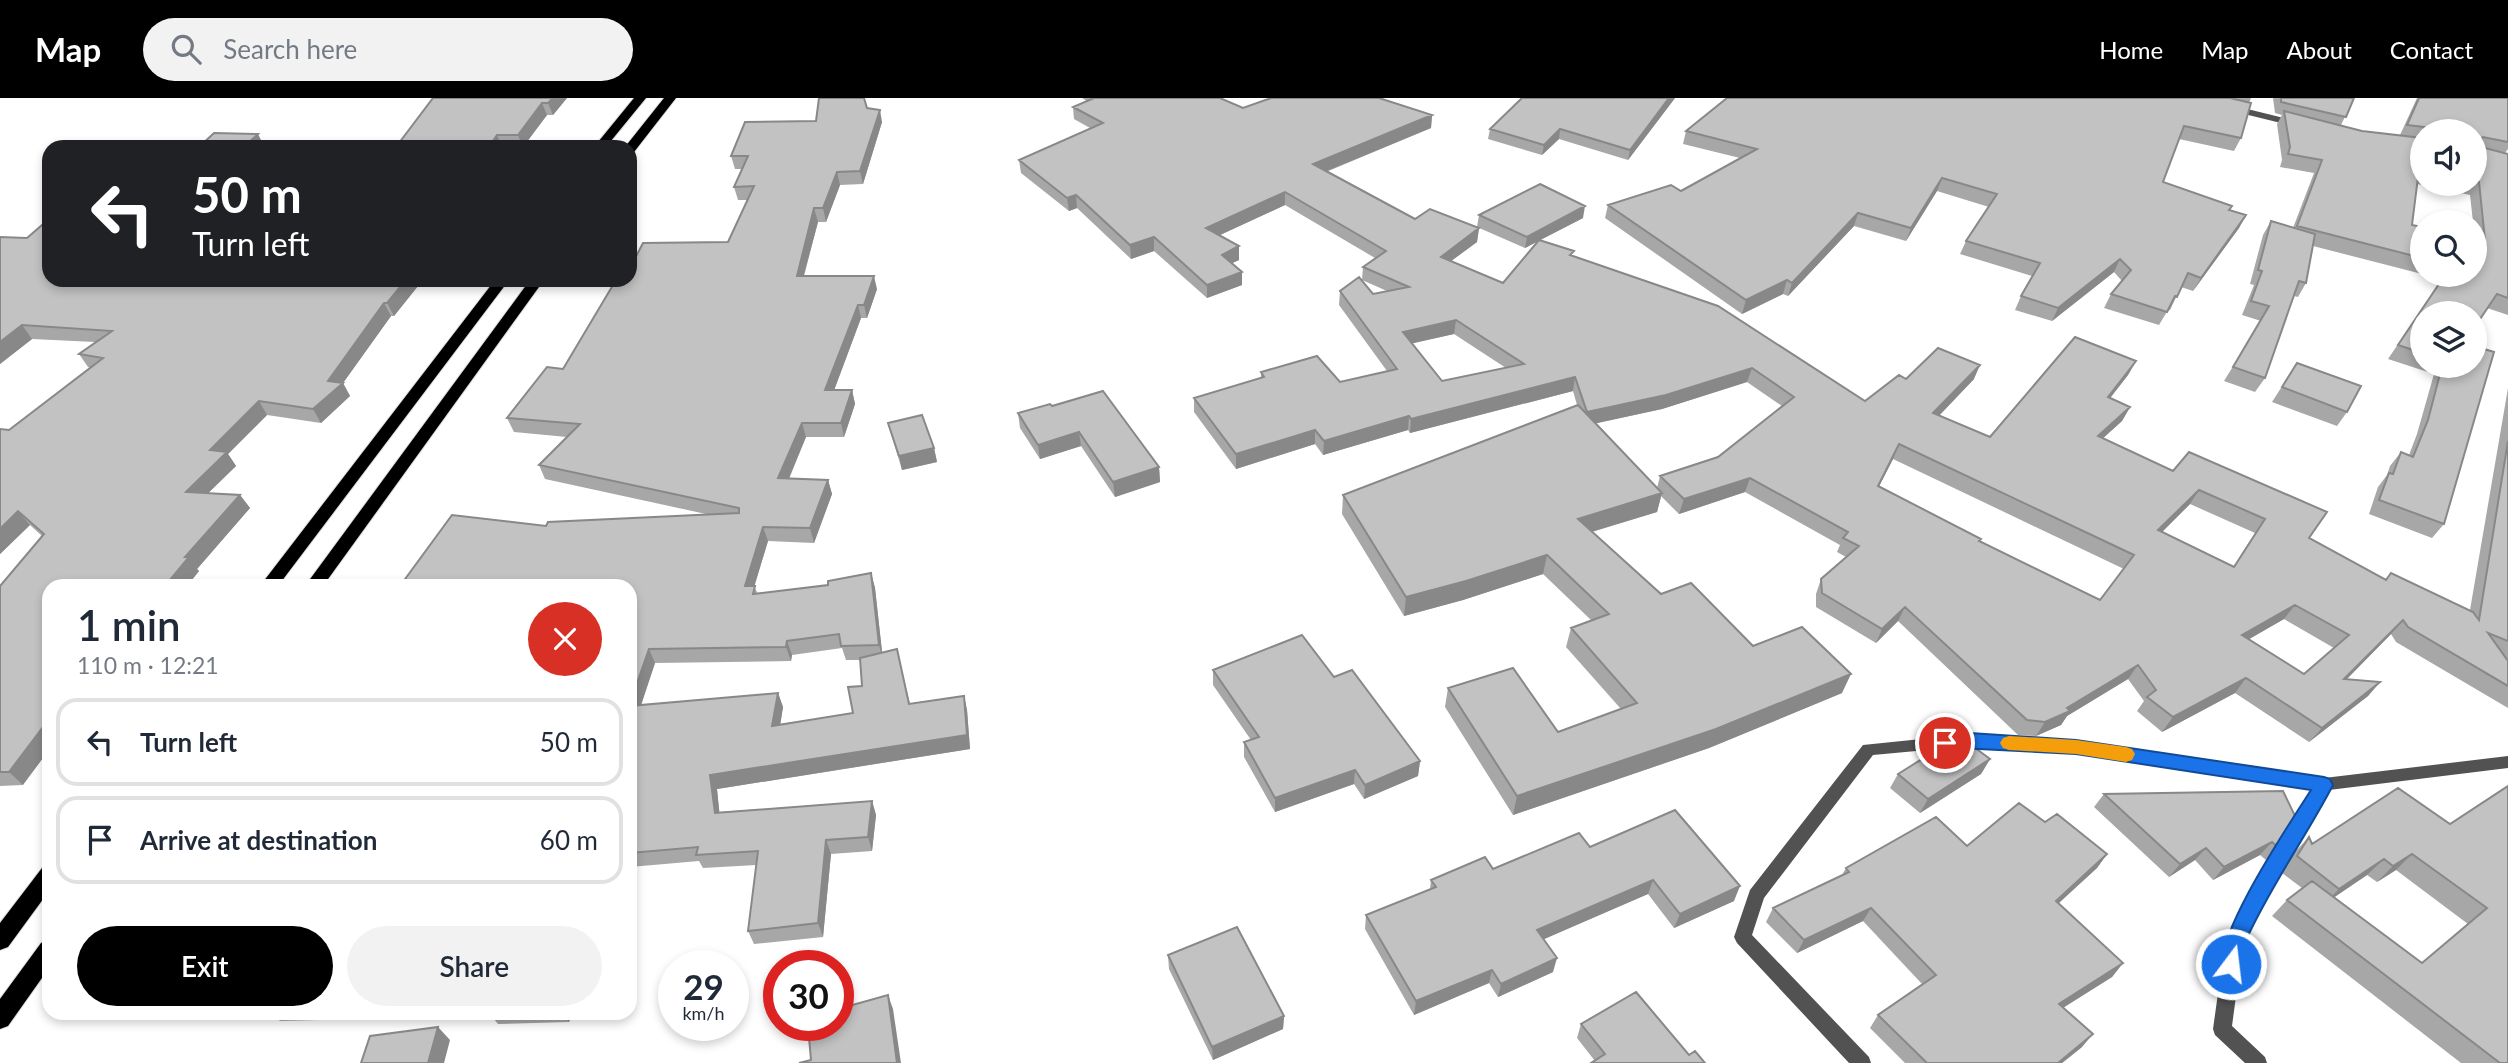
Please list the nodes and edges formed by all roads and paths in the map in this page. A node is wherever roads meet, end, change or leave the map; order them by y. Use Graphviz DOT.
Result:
graph roads {
  1 [pos="640,98"];
  2 [pos="670,98"];
  3 [pos="2215,104"];
  4 [pos="2305,126"];
  5 [pos="606,140"];
  6 [pos="637,140"];
  7 [pos="497,287"];
  8 [pos="532,287"];
  9 [pos="274,579"];
  10 [pos="319,579"];
  11 [pos="2508,762"];
  12 [pos="2324,785"];
  13 [pos="42,883"];
  14 [pos="0,940"];
  15 [pos="42,960"];
  16 [pos="0,1018"];
  17 [pos="1862,1063"];
  18 [pos="2258,1063"];
  1 -- 5 [label="main road"];
  2 -- 6 [label="main road"];
  3 -- 4 [label="street"];
  7 -- 9 [label="main road"];
  8 -- 10 [label="main road"];
  11 -- 12 [label="street"];
  12 -- 17 [label="street"];
  12 -- 18 [label="street"];
  13 -- 14 [label="main road"];
  15 -- 16 [label="main road"];
}
